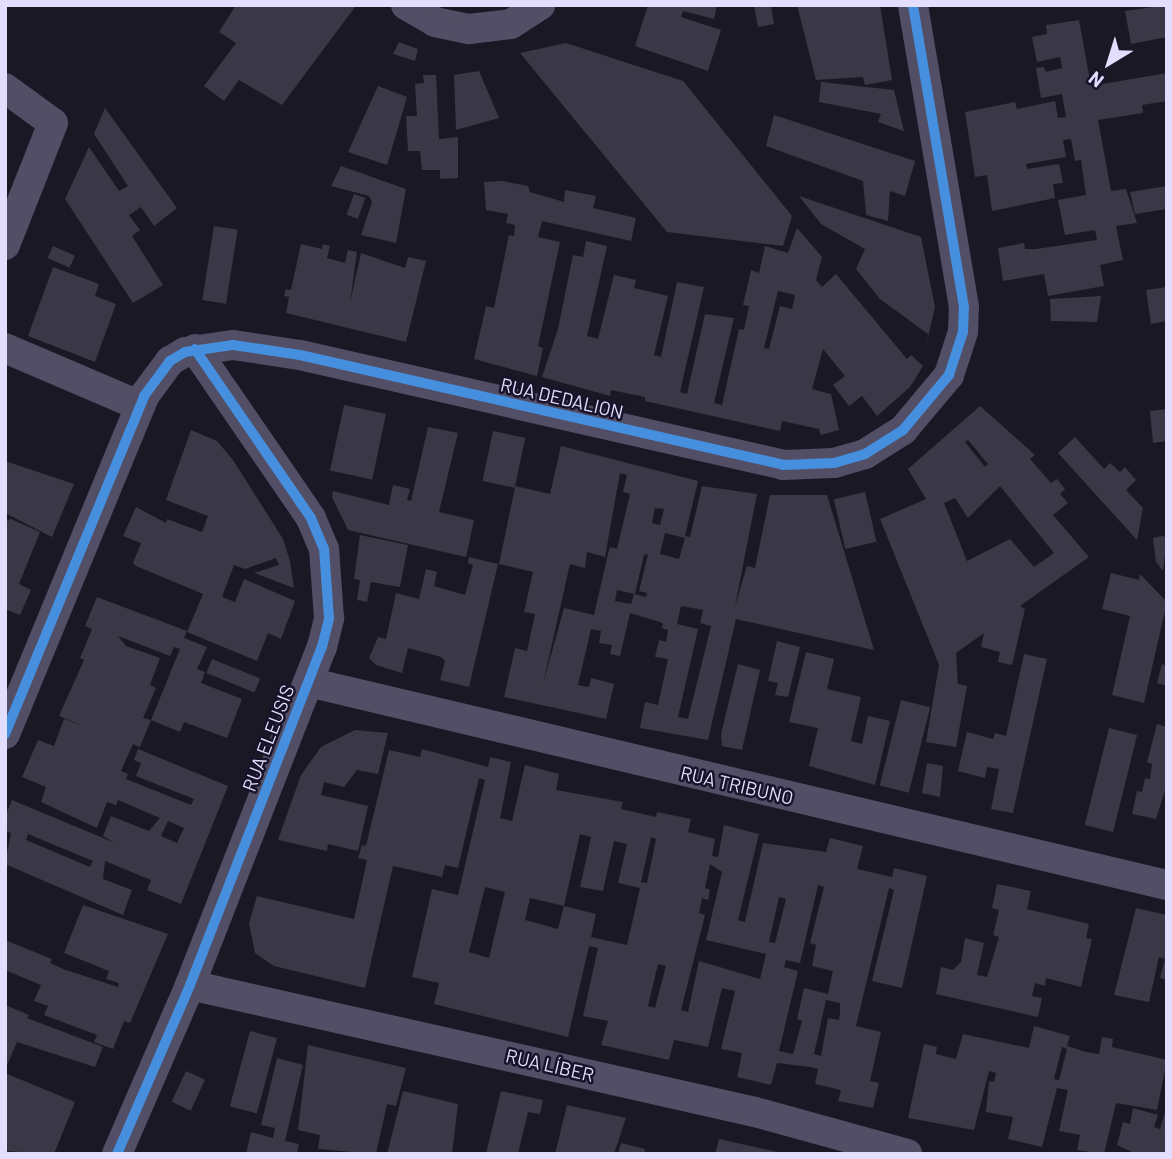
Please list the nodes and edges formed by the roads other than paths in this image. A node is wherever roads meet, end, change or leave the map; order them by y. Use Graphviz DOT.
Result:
graph roads {
  1 [pos="405,5"];
  2 [pos="540,5"];
  3 [pos="913,5"];
  4 [pos="5,88"];
  5 [pos="5,245"];
  6 [pos="5,348"];
  7 [pos="195,349"];
  8 [pos="140,406"];
  9 [pos="308,682"];
  10 [pos="5,734"];
  11 [pos="1167,885"];
  12 [pos="190,985"];
  13 [pos="117,1154"];
  14 [pos="907,1154"];
  1 -- 2 [label="street"];
  3 -- 7 [label="street, RUA DEDALION"];
  4 -- 5 [label="street"];
  6 -- 8 [label="street"];
  7 -- 8 [label="street, RUA DEDALION"];
  7 -- 9 [label="street, RUA ELEUSIS"];
  8 -- 10 [label="street, RUA DEDALION"];
  9 -- 11 [label="street, RUA TRIBUNO"];
  9 -- 12 [label="street, RUA ELEUSIS"];
  12 -- 13 [label="street, RUA ELEUSIS"];
  12 -- 14 [label="street, RUA LÍBER"];
}
